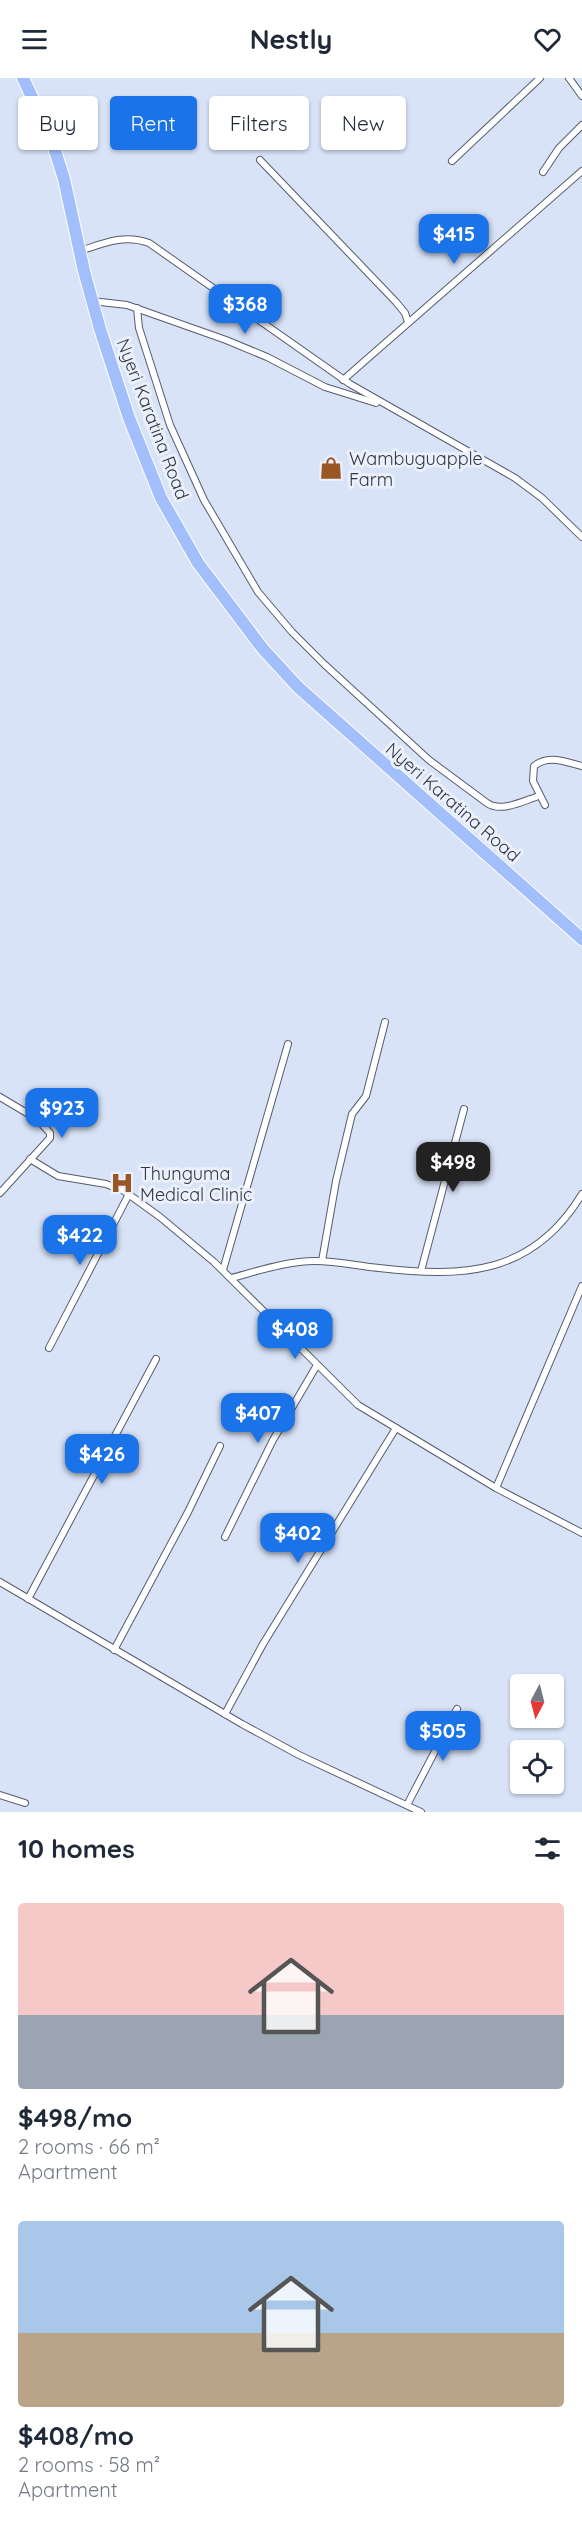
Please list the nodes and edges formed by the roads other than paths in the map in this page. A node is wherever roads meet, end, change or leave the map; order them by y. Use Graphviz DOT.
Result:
graph roads {
  1 [pos="23,78"];
  2 [pos="540,78"];
  3 [pos="569,78"];
  4 [pos="582,96"];
  5 [pos="582,125"];
  6 [pos="260,160"];
  7 [pos="452,161"];
  8 [pos="582,171"];
  9 [pos="543,172"];
  10 [pos="80,251"];
  11 [pos="92,301"];
  12 [pos="137,308"];
  13 [pos="408,322"];
  14 [pos="343,380"];
  15 [pos="388,407"];
  16 [pos="582,537"];
  17 [pos="582,766"];
  18 [pos="538,796"];
  19 [pos="545,805"];
  20 [pos="582,939"];
  21 [pos="384,1022"];
  22 [pos="288,1044"];
  23 [pos="0,1097"];
  24 [pos="464,1109"];
  25 [pos="30,1159"];
  26 [pos="0,1193"];
  27 [pos="129,1194"];
  28 [pos="582,1194"];
  29 [pos="322,1261"];
  30 [pos="223,1270"];
  31 [pos="421,1270"];
  32 [pos="231,1278"];
  33 [pos="582,1286"];
  34 [pos="49,1348"];
  35 [pos="156,1359"];
  36 [pos="317,1365"];
  37 [pos="396,1428"];
  38 [pos="220,1446"];
  39 [pos="496,1488"];
  40 [pos="582,1533"];
  41 [pos="225,1537"];
  42 [pos="0,1582"];
  43 [pos="28,1599"];
  44 [pos="114,1650"];
  45 [pos="457,1708"];
  46 [pos="225,1714"];
  47 [pos="0,1795"];
  48 [pos="25,1803"];
  49 [pos="406,1805"];
  50 [pos="421,1812"];
  1 -- 10 [label="highway, Nyeri Karatina Road"];
  2 -- 7 [label="street"];
  3 -- 4 [label="street"];
  5 -- 9 [label="street"];
  6 -- 13 [label="street"];
  8 -- 13 [label="street"];
  10 -- 11 [label="highway, Nyeri Karatina Road"];
  10 -- 14 [label="street"];
  11 -- 12 [label="street"];
  11 -- 20 [label="highway, Nyeri Karatina Road"];
  12 -- 15 [label="street"];
  12 -- 18 [label="street"];
  13 -- 14 [label="street"];
  14 -- 15 [label="street"];
  15 -- 16 [label="street"];
  17 -- 18 [label="street"];
  18 -- 19 [label="street"];
  21 -- 29 [label="street"];
  22 -- 30 [label="street"];
  23 -- 25 [label="street"];
  24 -- 31 [label="street"];
  25 -- 26 [label="street"];
  25 -- 27 [label="street"];
  27 -- 30 [label="street"];
  27 -- 34 [label="street"];
  28 -- 31 [label="street"];
  29 -- 31 [label="street"];
  29 -- 32 [label="street"];
  30 -- 32 [label="street"];
  32 -- 36 [label="street"];
  33 -- 39 [label="street"];
  35 -- 43 [label="street"];
  36 -- 37 [label="street"];
  36 -- 41 [label="street"];
  37 -- 39 [label="street"];
  37 -- 46 [label="street"];
  38 -- 44 [label="street"];
  39 -- 40 [label="street"];
  42 -- 43 [label="street"];
  43 -- 44 [label="street"];
  44 -- 46 [label="street"];
  45 -- 49 [label="street"];
  46 -- 49 [label="street"];
  47 -- 48 [label="street"];
  49 -- 50 [label="street"];
}
